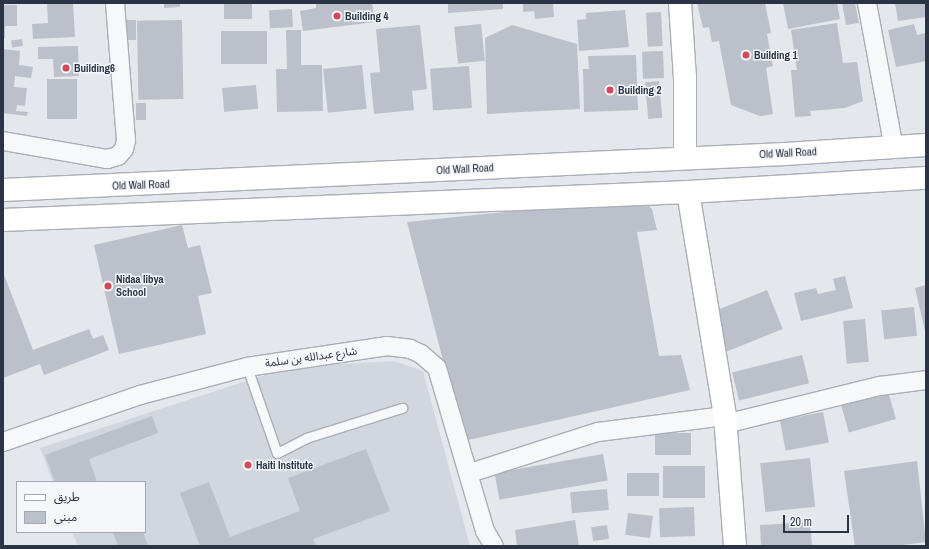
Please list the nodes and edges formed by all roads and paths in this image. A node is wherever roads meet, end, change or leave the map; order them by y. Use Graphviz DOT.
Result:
graph roads {
  1 [pos="115,3"];
  2 [pos="680,3"];
  3 [pos="867,3"];
  4 [pos="3,141"];
  5 [pos="926,145"];
  6 [pos="894,148"];
  7 [pos="685,157"];
  8 [pos="309,178"];
  9 [pos="926,178"];
  10 [pos="3,190"];
  11 [pos="688,192"];
  12 [pos="309,208"];
  13 [pos="3,220"];
  14 [pos="247,367"];
  15 [pos="926,380"];
  16 [pos="402,408"];
  17 [pos="725,420"];
  18 [pos="3,442"];
  19 [pos="470,474"];
  20 [pos="494,546"];
  21 [pos="736,546"];
  1 -- 4 [label="street"];
  2 -- 7 [label="main road"];
  3 -- 6 [label="street"];
  5 -- 6 [label="main road, Old Wall Road"];
  6 -- 7 [label="main road, Old Wall Road"];
  7 -- 8 [label="main road, Old Wall Road"];
  8 -- 10 [label="main road, Old Wall Road"];
  8 -- 12 [label="main road"];
  9 -- 11 [label="main road"];
  11 -- 12 [label="main road"];
  11 -- 17 [label="main road"];
  12 -- 13 [label="main road"];
  14 -- 16 [label="lane"];
  14 -- 18 [label="street, شارع عبدالله بن سلمة"];
  14 -- 19 [label="street, شارع عبدالله بن سلمة"];
  15 -- 17 [label="street"];
  17 -- 19 [label="street"];
  17 -- 21 [label="main road"];
  19 -- 20 [label="street, شارع عبدالله بن سلمة"];
}
